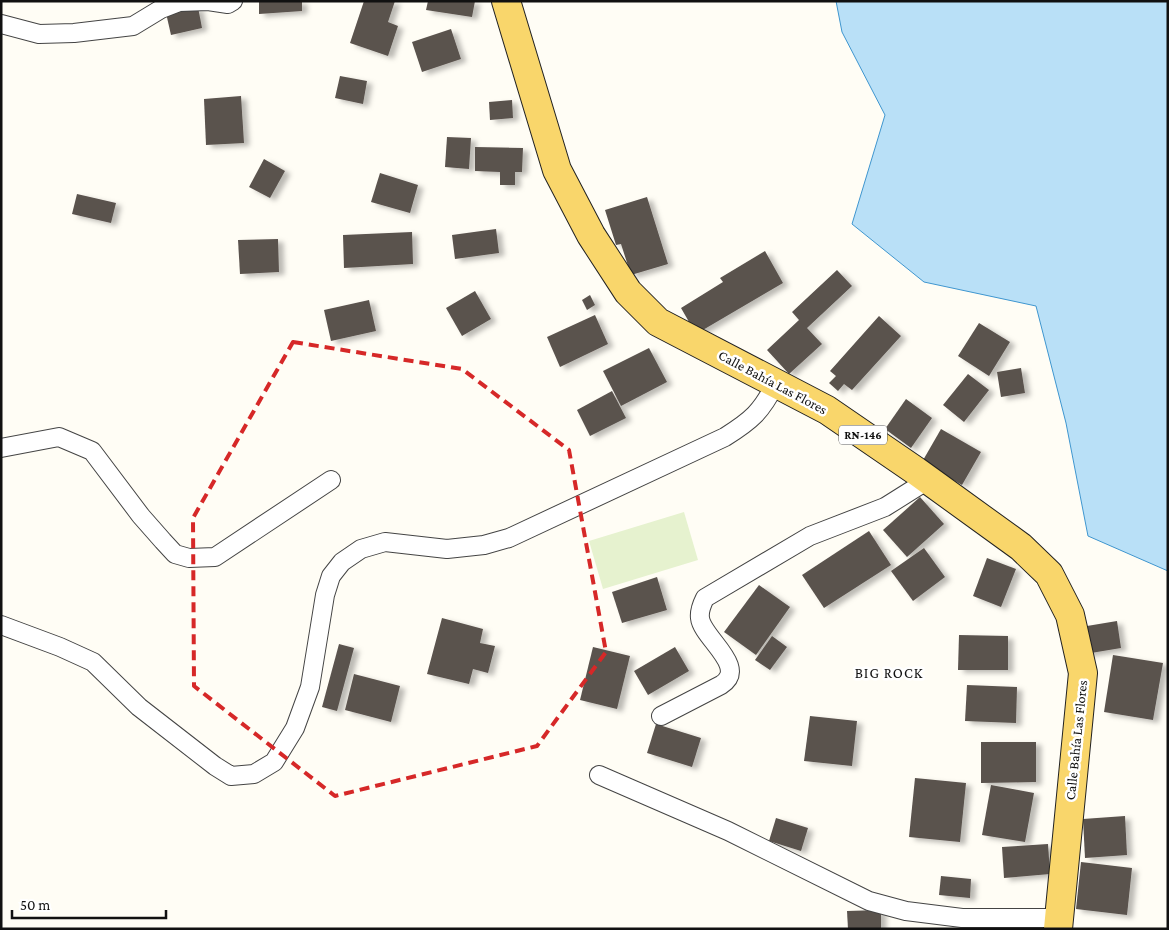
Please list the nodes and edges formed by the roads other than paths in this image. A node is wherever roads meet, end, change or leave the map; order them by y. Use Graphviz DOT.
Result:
graph roads {
  1 [pos="233,1"];
  2 [pos="506,1"];
  3 [pos="1,24"];
  4 [pos="776,383"];
  5 [pos="1,448"];
  6 [pos="331,480"];
  7 [pos="928,480"];
  8 [pos="1,625"];
  9 [pos="661,716"];
  10 [pos="599,775"];
  11 [pos="1058,923"];
  1 -- 3 [label="street"];
  2 -- 4 [label="main road, Calle Bahía Las Flores / RN-146"];
  4 -- 7 [label="main road, Calle Bahía Las Flores / RN-146"];
  4 -- 8 [label="street"];
  5 -- 6 [label="street"];
  7 -- 9 [label="street"];
  7 -- 11 [label="main road, Calle Bahía Las Flores / RN-146"];
  10 -- 11 [label="street"];
}
